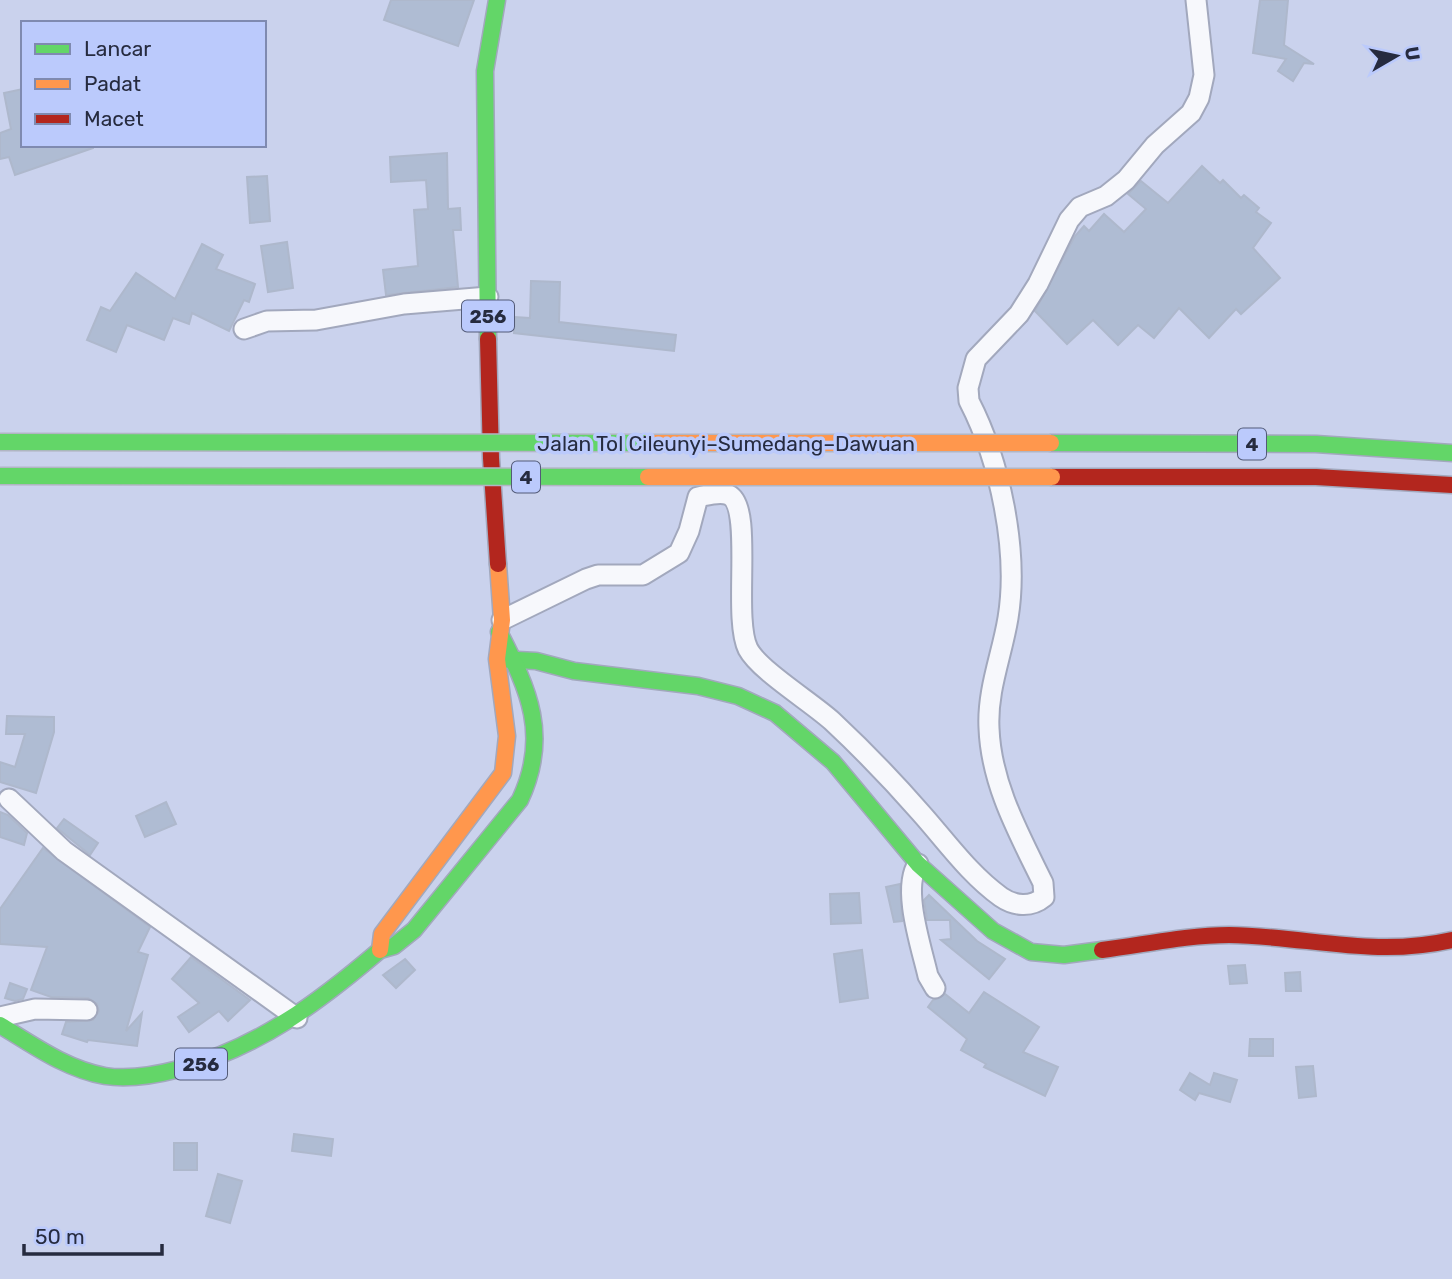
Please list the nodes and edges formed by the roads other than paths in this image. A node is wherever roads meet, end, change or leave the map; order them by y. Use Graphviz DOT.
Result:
graph roads {
  1 [pos="497,0"];
  2 [pos="1196,0"];
  3 [pos="488,297"];
  4 [pos="244,329"];
  5 [pos="0,442"];
  6 [pos="1452,453"];
  7 [pos="0,476"];
  8 [pos="1452,485"];
  9 [pos="500,626"];
  10 [pos="505,659"];
  11 [pos="9,799"];
  12 [pos="918,864"];
  13 [pos="1452,940"];
  14 [pos="380,950"];
  15 [pos="935,988"];
  16 [pos="87,1010"];
  17 [pos="0,1017"];
  18 [pos="297,1018"];
  19 [pos="0,1025"];
  1 -- 3 [label="main road, 256"];
  2 -- 9 [label="street"];
  3 -- 4 [label="street"];
  3 -- 9 [label="main road, 256"];
  5 -- 6 [label="main road, Jalan Tol Cileunyi–Sumedang–Dawuan / 4, bridge"];
  7 -- 8 [label="main road, Jalan Tol Cileunyi–Sumedang–Dawuan / 4, bridge"];
  9 -- 10 [label="main road, 256"];
  10 -- 12 [label="main road"];
  10 -- 14 [label="main road, 256"];
  10 -- 14 [label="main road, 256"];
  11 -- 18 [label="street"];
  12 -- 13 [label="main road"];
  12 -- 15 [label="street"];
  14 -- 18 [label="main road, 256"];
  16 -- 17 [label="street"];
  18 -- 19 [label="main road, 256"];
}
